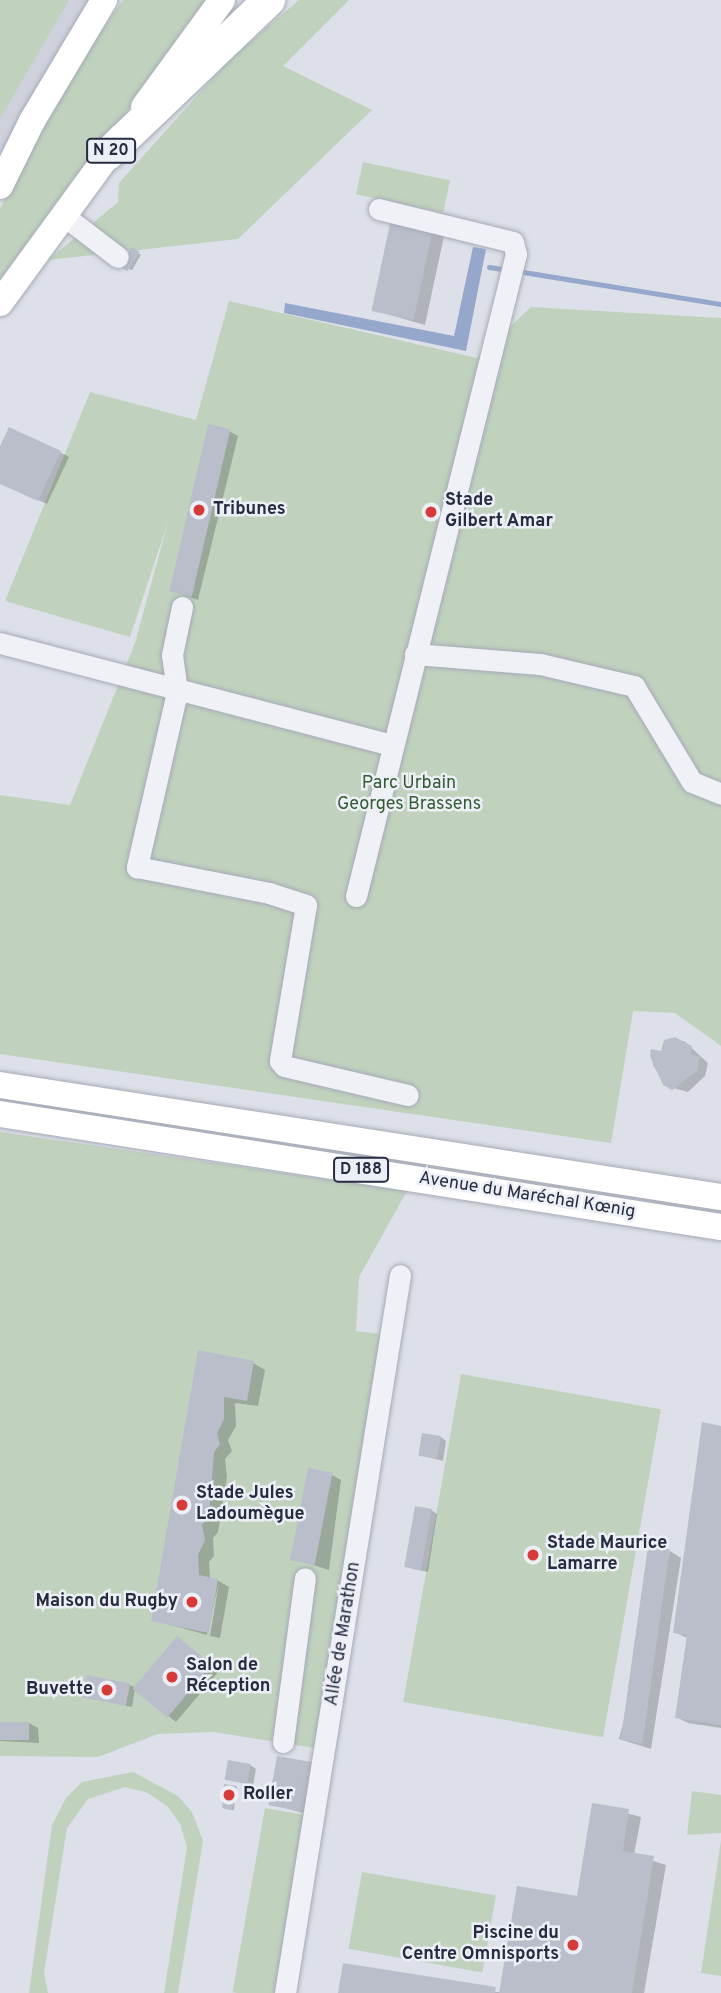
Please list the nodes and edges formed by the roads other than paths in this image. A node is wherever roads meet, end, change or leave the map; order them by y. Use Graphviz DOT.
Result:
graph roads {
  1 [pos="104,0"];
  2 [pos="222,0"];
  3 [pos="269,0"];
  4 [pos="108,154"];
  5 [pos="0,186"];
  6 [pos="379,209"];
  7 [pos="63,215"];
  8 [pos="118,257"];
  9 [pos="0,303"];
  10 [pos="182,607"];
  11 [pos="0,643"];
  12 [pos="415,654"];
  13 [pos="177,692"];
  14 [pos="391,745"];
  15 [pos="721,794"];
  16 [pos="356,897"];
  17 [pos="0,1085"];
  18 [pos="408,1095"];
  19 [pos="0,1114"];
  20 [pos="721,1197"];
  21 [pos="721,1227"];
  22 [pos="400,1275"];
  23 [pos="305,1578"];
  24 [pos="283,1742"];
  25 [pos="285,1993"];
  1 -- 5 [label="main road"];
  2 -- 4 [label="main road, N 20"];
  3 -- 4 [label="highway"];
  4 -- 7 [label="main road, N 20"];
  6 -- 12 [label="lane"];
  7 -- 8 [label="lane"];
  7 -- 9 [label="main road, N 20"];
  10 -- 13 [label="lane"];
  11 -- 13 [label="lane"];
  12 -- 14 [label="lane"];
  12 -- 15 [label="lane"];
  13 -- 14 [label="lane"];
  13 -- 18 [label="lane"];
  14 -- 16 [label="lane"];
  17 -- 20 [label="main road, Avenue du Maréchal Kœnig / D 188"];
  19 -- 21 [label="main road, Avenue du Maréchal Kœnig / D 188"];
  22 -- 25 [label="lane, Allée de Marathon"];
  23 -- 24 [label="lane"];
}
